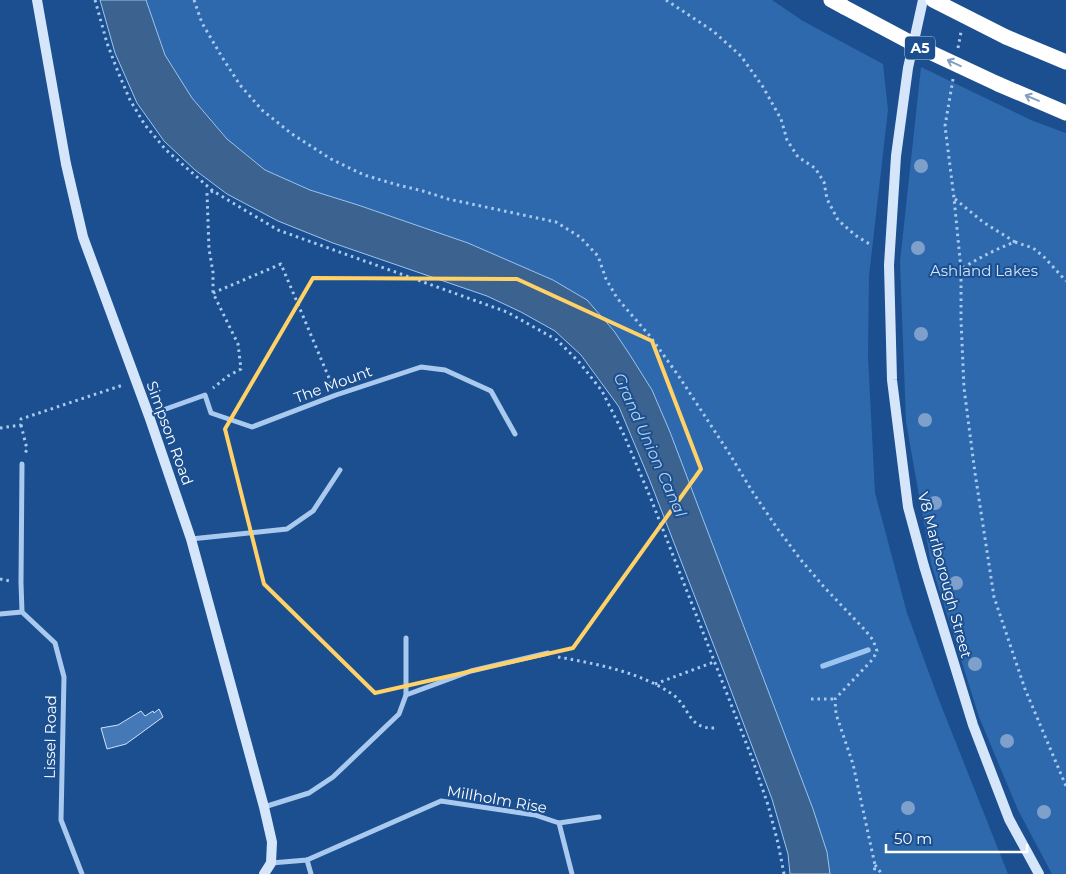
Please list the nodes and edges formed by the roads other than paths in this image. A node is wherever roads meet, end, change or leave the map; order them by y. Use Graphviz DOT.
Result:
graph roads {
  1 [pos="37,0"];
  2 [pos="923,0"];
  3 [pos="933,0"];
  4 [pos="838,4"];
  5 [pos="1066,62"];
  6 [pos="1066,113"];
  7 [pos="149,416"];
  8 [pos="515,434"];
  9 [pos="22,464"];
  10 [pos="340,470"];
  11 [pos="191,539"];
  12 [pos="22,612"];
  13 [pos="0,614"];
  14 [pos="406,638"];
  15 [pos="548,653"];
  16 [pos="406,696"];
  17 [pos="264,807"];
  18 [pos="599,817"];
  19 [pos="560,823"];
  20 [pos="306,860"];
  21 [pos="271,863"];
  22 [pos="82,874"];
  23 [pos="264,874"];
  24 [pos="311,874"];
  25 [pos="572,874"];
  26 [pos="1039,874"];
  1 -- 7 [label="street, Simpson Road"];
  2 -- 26 [label="street, V8 Marlborough Street"];
  3 -- 5 [label="highway, bridge"];
  6 -- 4 [label="highway, A5, one-way, bridge"];
  7 -- 8 [label="street, The Mount"];
  7 -- 11 [label="street, Simpson Road"];
  9 -- 12 [label="street"];
  10 -- 11 [label="street"];
  11 -- 17 [label="street, Simpson Road"];
  12 -- 13 [label="street"];
  12 -- 22 [label="street, Lissel Road"];
  14 -- 16 [label="street"];
  15 -- 16 [label="street"];
  16 -- 17 [label="street"];
  17 -- 21 [label="street, Simpson Road"];
  18 -- 19 [label="street"];
  19 -- 20 [label="street, Millholm Rise"];
  19 -- 25 [label="street, Millholm Rise"];
  20 -- 21 [label="street, Millholm Rise"];
  20 -- 24 [label="street"];
  21 -- 23 [label="street"];
}
